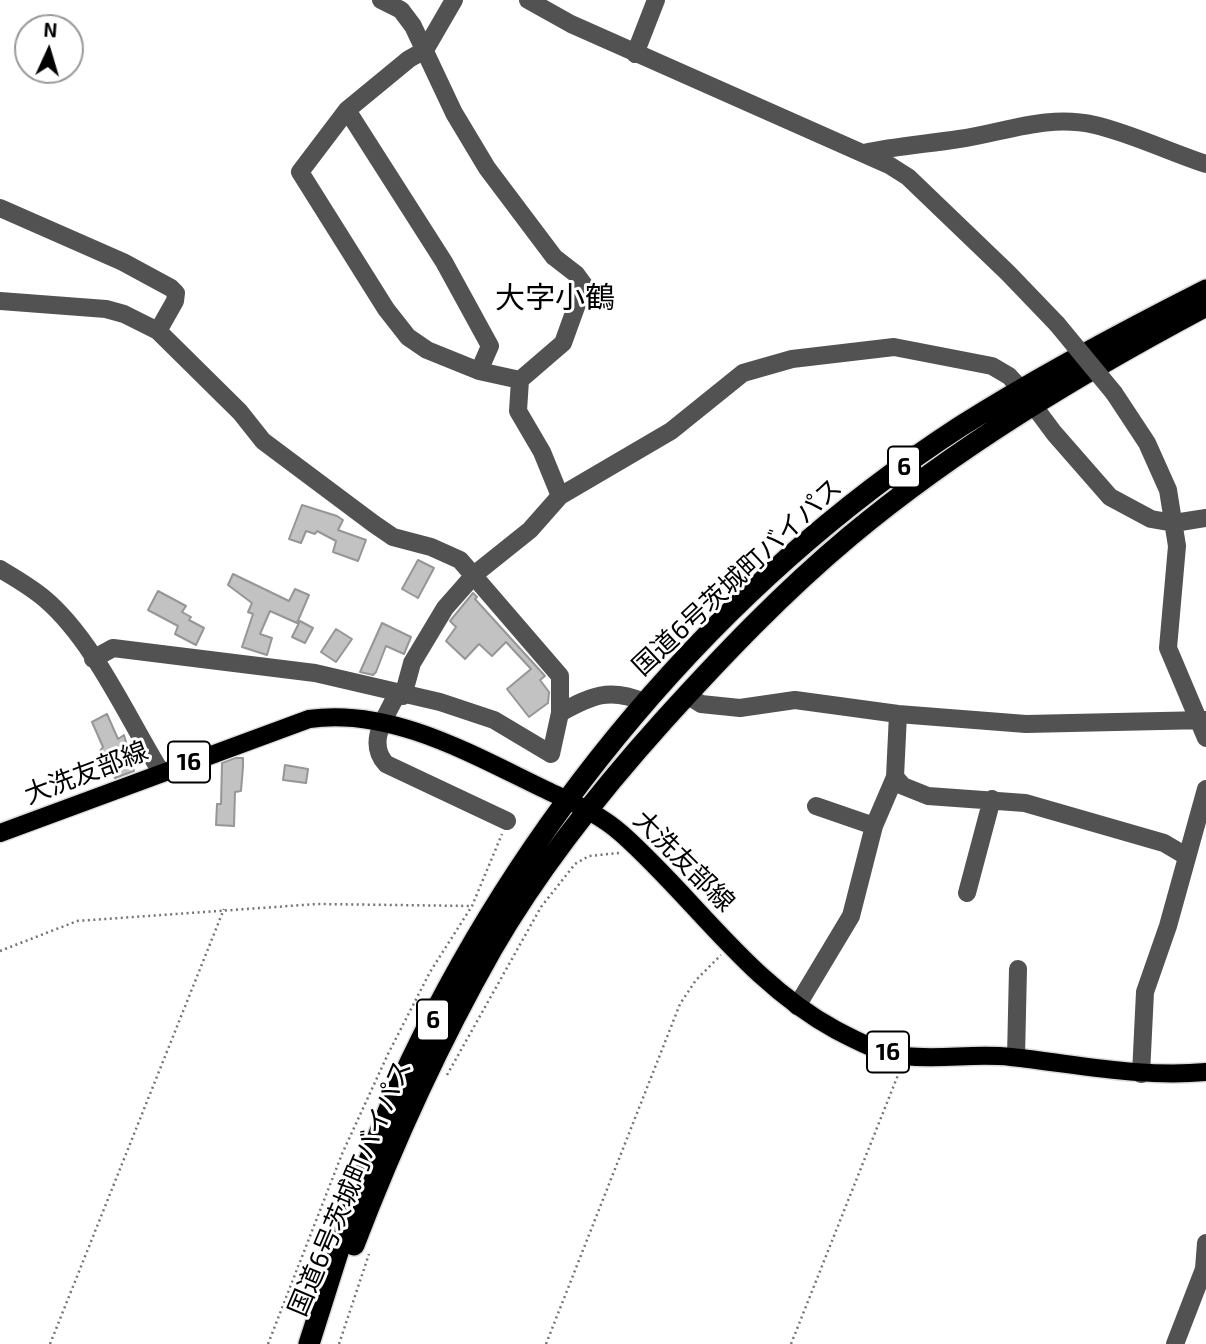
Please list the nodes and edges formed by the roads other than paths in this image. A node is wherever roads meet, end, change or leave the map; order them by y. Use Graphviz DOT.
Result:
graph roads {
  1 [pos="381,0"];
  2 [pos="454,0"];
  3 [pos="528,0"];
  4 [pos="656,0"];
  5 [pos="425,50"];
  6 [pos="635,54"];
  7 [pos="347,110"];
  8 [pos="864,153"];
  9 [pos="1206,164"];
  10 [pos="0,208"];
  11 [pos="1206,290"];
  12 [pos="0,301"];
  13 [pos="1206,306"];
  14 [pos="158,331"];
  15 [pos="479,371"];
  16 [pos="520,380"];
  17 [pos="1028,398"];
  18 [pos="560,496"];
  19 [pos="1206,518"];
  20 [pos="1174,523"];
  21 [pos="0,569"];
  22 [pos="475,575"];
  23 [pos="93,659"];
  24 [pos="560,676"];
  25 [pos="400,695"];
  26 [pos="687,695"];
  27 [pos="588,698"];
  28 [pos="643,702"];
  29 [pos="560,713"];
  30 [pos="898,713"];
  31 [pos="1202,720"];
  32 [pos="383,723"];
  33 [pos="1206,738"];
  34 [pos="161,772"];
  35 [pos="895,778"];
  36 [pos="1206,789"];
  37 [pos="992,799"];
  38 [pos="568,800"];
  39 [pos="816,806"];
  40 [pos="587,811"];
  41 [pos="507,821"];
  42 [pos="874,826"];
  43 [pos="0,833"];
  44 [pos="1186,856"];
  45 [pos="967,893"];
  46 [pos="1018,968"];
  47 [pos="797,1006"];
  48 [pos="1016,1057"];
  49 [pos="1206,1072"];
  50 [pos="1140,1074"];
  51 [pos="1206,1243"];
  52 [pos="1205,1269"];
  53 [pos="309,1344"];
  54 [pos="315,1344"];
  55 [pos="1175,1344"];
  1 -- 5 [label="street"];
  2 -- 5 [label="street"];
  3 -- 6 [label="street"];
  4 -- 6 [label="street"];
  5 -- 7 [label="street"];
  5 -- 16 [label="street"];
  6 -- 8 [label="street"];
  7 -- 15 [label="street"];
  7 -- 15 [label="street"];
  8 -- 9 [label="street"];
  8 -- 20 [label="street, bridge"];
  10 -- 14 [label="street"];
  11 -- 17 [label="highway, 国道6号茨城町バイパス / 6"];
  12 -- 14 [label="street"];
  13 -- 17 [label="highway, 国道6号茨城町バイパス"];
  14 -- 22 [label="street"];
  15 -- 16 [label="street"];
  16 -- 18 [label="street"];
  17 -- 18 [label="street"];
  17 -- 20 [label="street"];
  17 -- 26 [label="highway, 国道6号茨城町バイパス"];
  17 -- 28 [label="highway, 国道6号茨城町バイパス / 6"];
  18 -- 22 [label="street"];
  19 -- 20 [label="street"];
  20 -- 31 [label="street"];
  21 -- 23 [label="street"];
  22 -- 24 [label="street"];
  22 -- 25 [label="street"];
  23 -- 25 [label="street"];
  23 -- 34 [label="street"];
  24 -- 27 [label="street"];
  24 -- 29 [label="street"];
  25 -- 29 [label="street"];
  25 -- 32 [label="street"];
  26 -- 30 [label="street"];
  26 -- 40 [label="highway, 国道6号茨城町バイパス"];
  27 -- 28 [label="street"];
  27 -- 29 [label="street"];
  28 -- 38 [label="highway, 国道6号茨城町バイパス / 6"];
  30 -- 31 [label="street"];
  30 -- 35 [label="street"];
  31 -- 33 [label="street"];
  32 -- 34 [label="main road, 大洗友部線 / 16"];
  32 -- 38 [label="main road, 大洗友部線 / 16"];
  32 -- 41 [label="street"];
  34 -- 43 [label="main road, 大洗友部線 / 16"];
  35 -- 37 [label="street"];
  35 -- 42 [label="street"];
  36 -- 44 [label="street"];
  37 -- 44 [label="street"];
  37 -- 45 [label="street"];
  38 -- 40 [label="main road, 大洗友部線 / 16"];
  38 -- 53 [label="highway, 国道6号茨城町バイパス / 6"];
  39 -- 42 [label="street"];
  40 -- 47 [label="main road, 大洗友部線 / 16"];
  40 -- 54 [label="highway, 国道6号茨城町バイパス"];
  42 -- 47 [label="street"];
  44 -- 50 [label="street"];
  46 -- 48 [label="street"];
  47 -- 48 [label="main road, 大洗友部線 / 16"];
  48 -- 50 [label="main road, 大洗友部線 / 16"];
  49 -- 50 [label="main road, 大洗友部線 / 16"];
  51 -- 52 [label="street"];
  52 -- 55 [label="street"];
}
